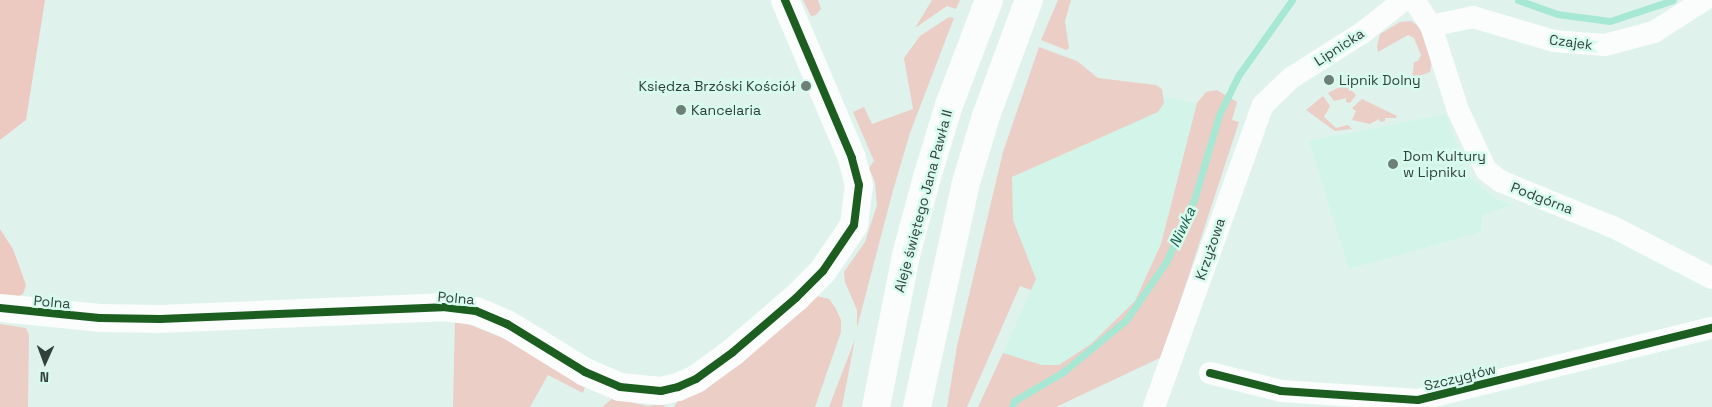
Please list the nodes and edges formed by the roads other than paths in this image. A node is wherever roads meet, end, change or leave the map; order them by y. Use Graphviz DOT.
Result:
graph roads {
  1 [pos="785,0"];
  2 [pos="989,0"];
  3 [pos="1029,0"];
  4 [pos="1404,0"];
  5 [pos="1414,0"];
  6 [pos="1704,0"];
  7 [pos="1431,26"];
  8 [pos="1273,94"];
  9 [pos="1712,278"];
  10 [pos="0,308"];
  11 [pos="1712,328"];
  12 [pos="1210,372"];
  13 [pos="1418,404"];
  14 [pos="876,407"];
  15 [pos="917,407"];
  16 [pos="1154,407"];
  1 -- 10 [label="main road, Polna"];
  2 -- 14 [label="main road, Aleje świętego Jana Pawła II"];
  3 -- 15 [label="main road"];
  4 -- 8 [label="street, Lipnicka"];
  5 -- 7 [label="street, Podgórna"];
  6 -- 7 [label="street, Czajek"];
  7 -- 9 [label="street, Podgórna"];
  8 -- 16 [label="street, Krzyżowa"];
  11 -- 13 [label="street, Szczygłów"];
  12 -- 13 [label="street, Szczygłów"];
}
